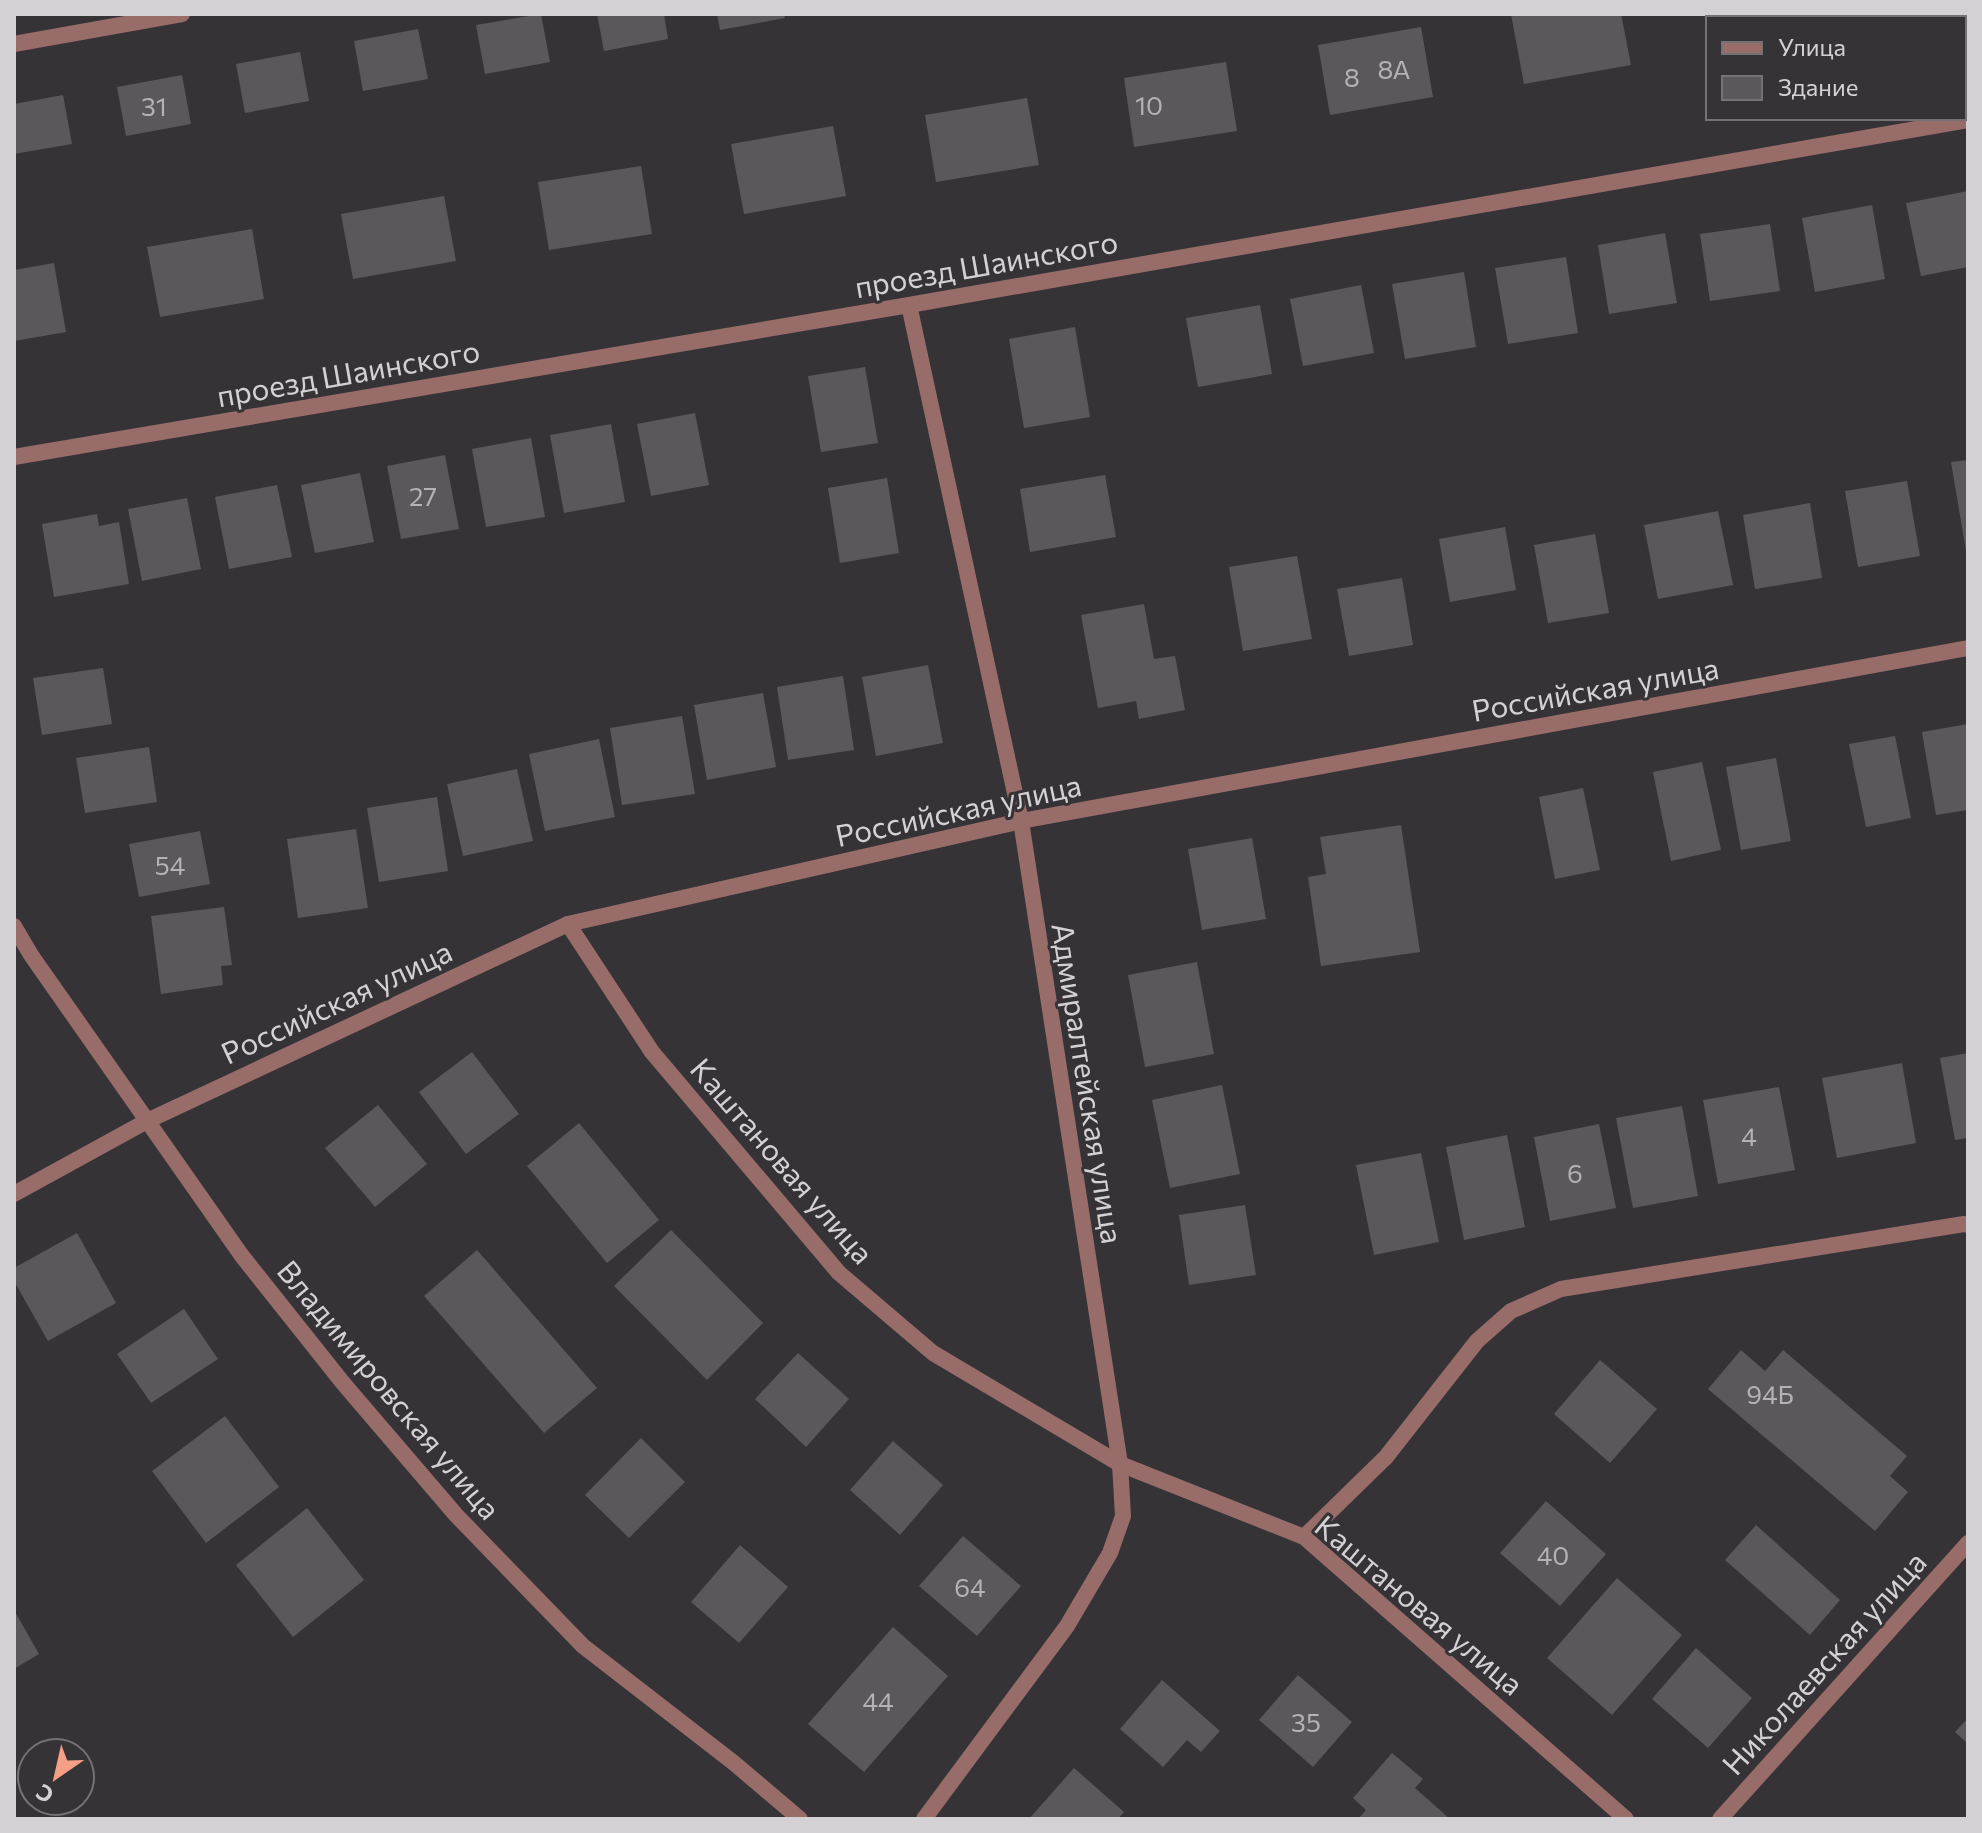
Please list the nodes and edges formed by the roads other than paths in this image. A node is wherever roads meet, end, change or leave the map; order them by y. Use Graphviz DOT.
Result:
graph roads {
  1 [pos="182,14"];
  2 [pos="14,44"];
  3 [pos="1968,120"];
  4 [pos="909,305"];
  5 [pos="14,457"];
  6 [pos="1968,648"];
  7 [pos="1021,821"];
  8 [pos="568,924"];
  9 [pos="14,926"];
  10 [pos="147,1121"];
  11 [pos="14,1194"];
  12 [pos="1968,1225"];
  13 [pos="1120,1464"];
  14 [pos="1304,1537"];
  15 [pos="1968,1543"];
  16 [pos="800,1819"];
  17 [pos="924,1819"];
  18 [pos="1626,1819"];
  19 [pos="1720,1819"];
  1 -- 2 [label="street"];
  3 -- 4 [label="street, проезд Шаинского"];
  4 -- 5 [label="street, проезд Шаинского"];
  4 -- 7 [label="street, Адмиралтейская улица"];
  6 -- 7 [label="street, Российская улица"];
  7 -- 8 [label="street, Российская улица"];
  7 -- 13 [label="street, Адмиралтейская улица"];
  8 -- 10 [label="street, Российская улица"];
  8 -- 13 [label="street, Каштановая улица"];
  9 -- 10 [label="street, Владимировская улица"];
  10 -- 11 [label="street, Российская улица"];
  10 -- 16 [label="street, Владимировская улица"];
  12 -- 14 [label="street"];
  13 -- 14 [label="street, Каштановая улица"];
  13 -- 17 [label="street, Адмиралтейская улица"];
  14 -- 18 [label="street, Каштановая улица"];
  15 -- 19 [label="street, Николаевская улица"];
}
